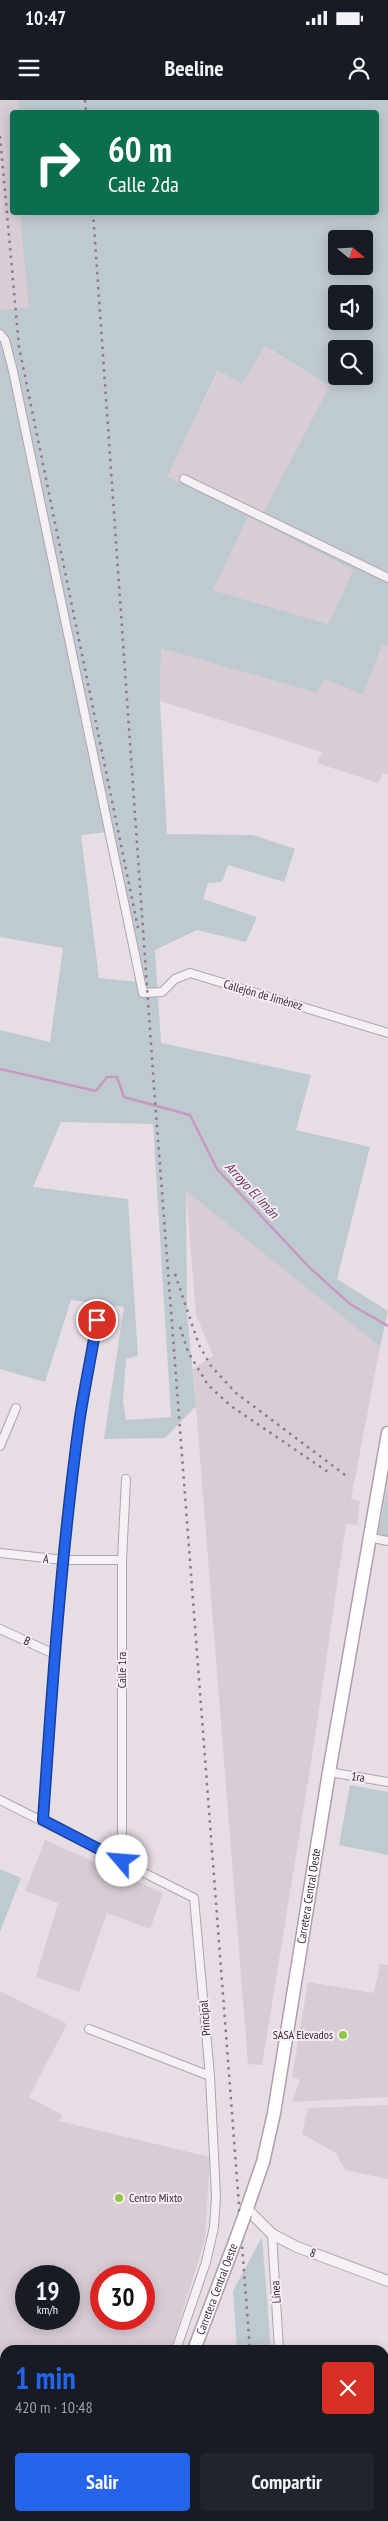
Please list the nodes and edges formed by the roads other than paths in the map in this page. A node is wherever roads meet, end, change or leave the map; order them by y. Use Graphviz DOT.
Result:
graph roads {
  1 [pos="0,334"];
  2 [pos="184,479"];
  3 [pos="388,578"];
  4 [pos="388,1033"];
  5 [pos="97,1320"];
  6 [pos="16,1408"];
  7 [pos="388,1432"];
  8 [pos="0,1446"];
  9 [pos="126,1479"];
  10 [pos="368,1537"];
  11 [pos="388,1541"];
  12 [pos="0,1552"];
  13 [pos="64,1560"];
  14 [pos="122,1560"];
  15 [pos="0,1629"];
  16 [pos="54,1654"];
  17 [pos="329,1772"];
  18 [pos="388,1782"];
  19 [pos="0,1800"];
  20 [pos="43,1820"];
  21 [pos="122,1861"];
  22 [pos="89,2029"];
  23 [pos="210,2076"];
  24 [pos="246,2212"];
  25 [pos="272,2234"];
  26 [pos="388,2281"];
  27 [pos="178,2345"];
  28 [pos="196,2345"];
  29 [pos="279,2345"];
  1 -- 4 [label="street, Callejón de Jiménez"];
  2 -- 3 [label="street"];
  5 -- 13 [label="street"];
  6 -- 8 [label="street"];
  7 -- 10 [label="main road, Carretera Central Oeste"];
  9 -- 14 [label="street, Calle 1ra"];
  10 -- 11 [label="street"];
  10 -- 17 [label="main road, Carretera Central Oeste"];
  12 -- 13 [label="street, A"];
  13 -- 14 [label="street, A"];
  13 -- 16 [label="street"];
  14 -- 21 [label="street, Calle 1ra"];
  15 -- 16 [label="street, B"];
  16 -- 20 [label="street"];
  17 -- 18 [label="street, 1ra"];
  17 -- 24 [label="main road, Carretera Central Oeste"];
  19 -- 20 [label="street, Principal"];
  20 -- 21 [label="street, Principal"];
  21 -- 23 [label="street, Principal"];
  22 -- 23 [label="street"];
  23 -- 27 [label="street, Principal"];
  24 -- 25 [label="street, 8"];
  24 -- 28 [label="main road, Carretera Central Oeste, bridge"];
  25 -- 26 [label="street, 8"];
  25 -- 29 [label="street, Línea"];
}
